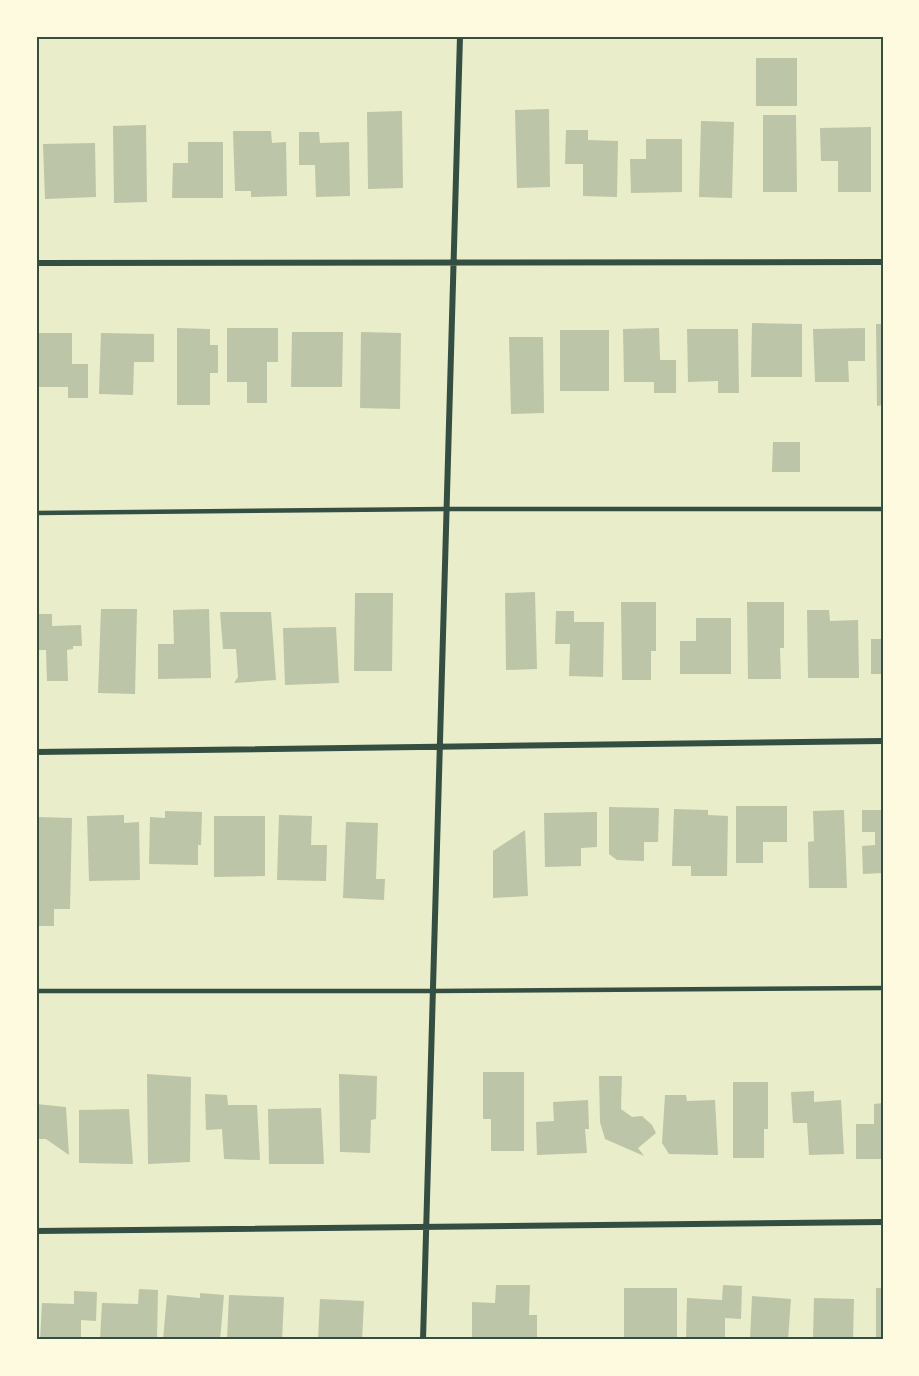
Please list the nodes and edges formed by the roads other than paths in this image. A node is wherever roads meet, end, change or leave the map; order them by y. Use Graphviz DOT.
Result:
graph roads {
  1 [pos="460,36"];
  2 [pos="453,261"];
  3 [pos="883,262"];
  4 [pos="36,263"];
  5 [pos="446,509"];
  6 [pos="883,509"];
  7 [pos="36,513"];
  8 [pos="883,741"];
  9 [pos="439,746"];
  10 [pos="36,752"];
  11 [pos="883,988"];
  12 [pos="36,991"];
  13 [pos="433,991"];
  14 [pos="883,1222"];
  15 [pos="426,1228"];
  16 [pos="36,1231"];
  17 [pos="423,1340"];
  1 -- 2 [label="street"];
  2 -- 3 [label="street"];
  2 -- 4 [label="street"];
  2 -- 5 [label="street"];
  5 -- 6 [label="lane"];
  5 -- 7 [label="lane"];
  5 -- 9 [label="street"];
  8 -- 9 [label="street"];
  9 -- 10 [label="street"];
  9 -- 13 [label="street"];
  11 -- 13 [label="lane"];
  12 -- 13 [label="lane"];
  13 -- 15 [label="street"];
  14 -- 15 [label="street"];
  15 -- 16 [label="street"];
  15 -- 17 [label="street"];
}
